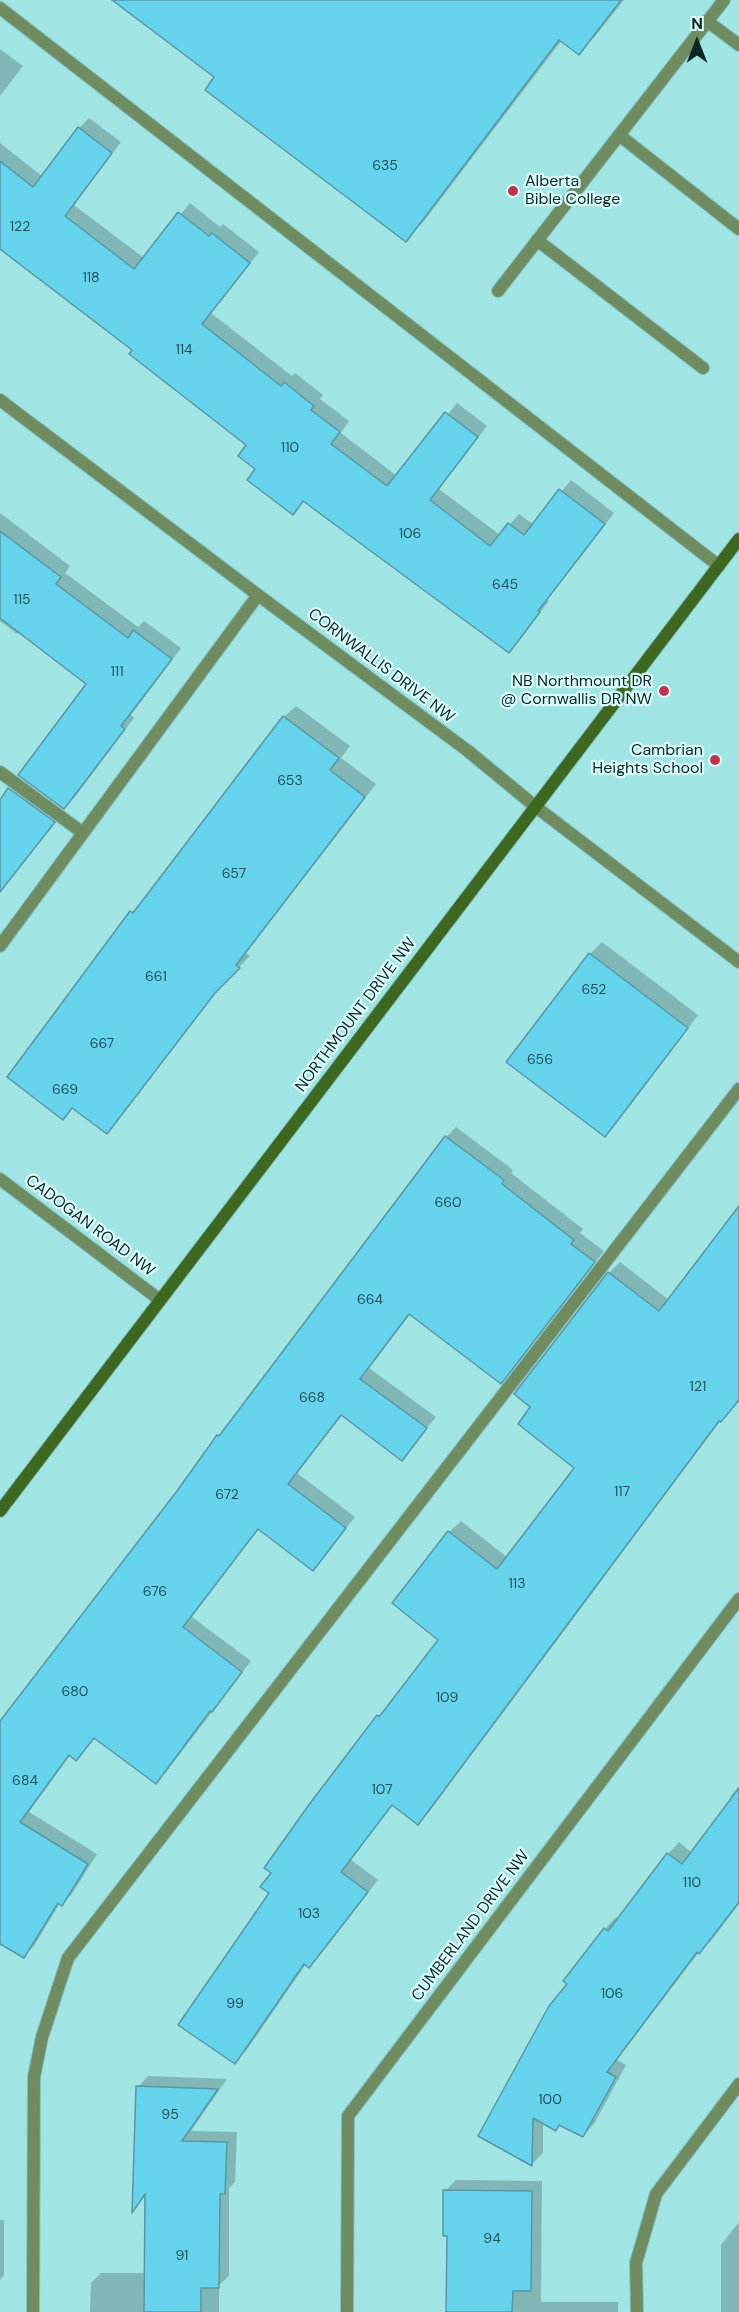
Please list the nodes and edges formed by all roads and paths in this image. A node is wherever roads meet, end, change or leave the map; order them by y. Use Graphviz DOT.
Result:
graph roads {
  1 [pos="724,0"];
  2 [pos="0,8"];
  3 [pos="707,21"];
  4 [pos="739,45"];
  5 [pos="619,135"];
  6 [pos="739,229"];
  7 [pos="537,240"];
  8 [pos="498,291"];
  9 [pos="703,368"];
  10 [pos="0,400"];
  11 [pos="739,539"];
  12 [pos="719,566"];
  13 [pos="258,595"];
  14 [pos="0,772"];
  15 [pos="536,807"];
  16 [pos="83,833"];
  17 [pos="0,946"];
  18 [pos="739,962"];
  19 [pos="739,1089"];
  20 [pos="0,1179"];
  21 [pos="160,1300"];
  22 [pos="0,1511"];
  23 [pos="739,1599"];
  24 [pos="739,2084"];
  25 [pos="33,2312"];
  26 [pos="346,2312"];
  27 [pos="637,2312"];
  1 -- 3 [label="street"];
  2 -- 12 [label="street"];
  3 -- 4 [label="street"];
  3 -- 5 [label="street"];
  5 -- 6 [label="street"];
  5 -- 7 [label="street"];
  7 -- 8 [label="street"];
  7 -- 9 [label="street"];
  10 -- 13 [label="street, CORNWALLIS DRIVE NW"];
  11 -- 12 [label="street, NORTHMOUNT DRIVE NW"];
  12 -- 15 [label="street, NORTHMOUNT DRIVE NW"];
  13 -- 15 [label="street, CORNWALLIS DRIVE NW"];
  13 -- 16 [label="street"];
  14 -- 16 [label="street"];
  15 -- 18 [label="street, CORNWALLIS DRIVE NW"];
  15 -- 21 [label="street, NORTHMOUNT DRIVE NW"];
  16 -- 17 [label="street"];
  19 -- 25 [label="street"];
  20 -- 21 [label="street, CADOGAN ROAD NW"];
  21 -- 22 [label="street, NORTHMOUNT DRIVE NW"];
  23 -- 26 [label="street, CUMBERLAND DRIVE NW"];
  24 -- 27 [label="street"];
}
